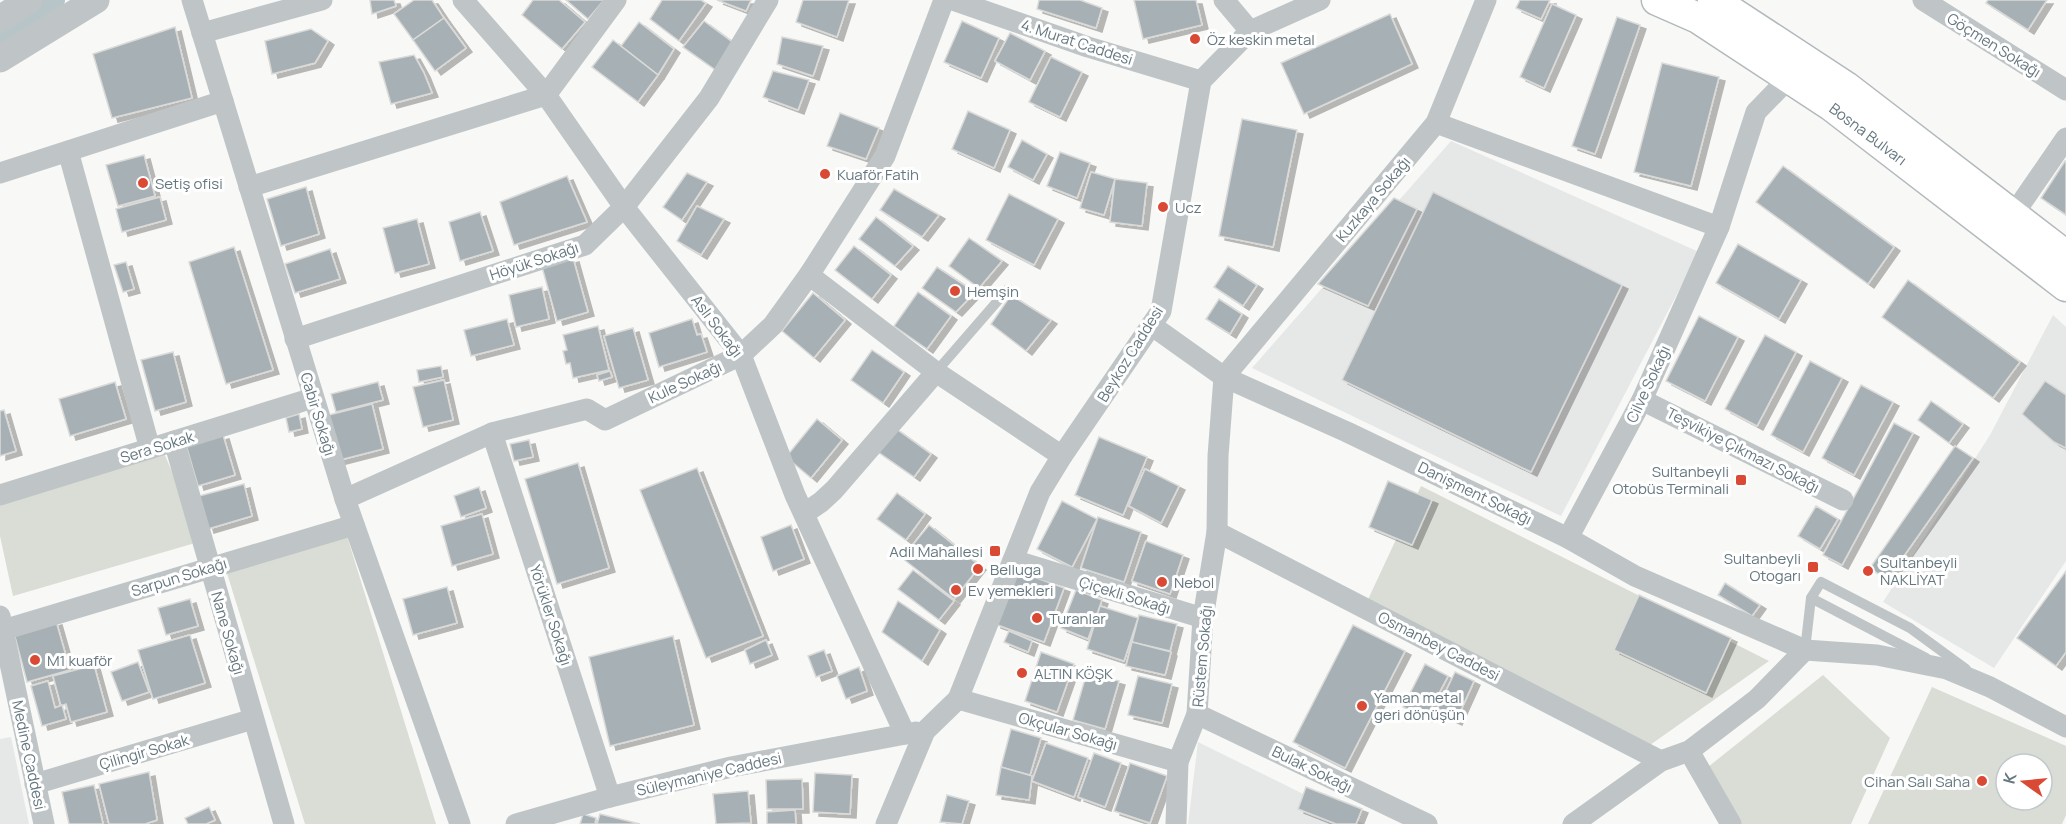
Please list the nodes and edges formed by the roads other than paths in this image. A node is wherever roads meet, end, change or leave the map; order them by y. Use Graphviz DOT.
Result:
graph roads {
  1 [pos="29,0"];
  2 [pos="96,0"];
  3 [pos="192,0"];
  4 [pos="322,0"];
  5 [pos="463,0"];
  6 [pos="616,0"];
  7 [pos="768,0"];
  8 [pos="944,0"];
  9 [pos="953,0"];
  10 [pos="1224,0"];
  11 [pos="1320,0"];
  12 [pos="1486,0"];
  13 [pos="1657,0"];
  14 [pos="1713,0"];
  15 [pos="1934,3"];
  16 [pos="0,18"];
  17 [pos="1250,31"];
  18 [pos="202,33"];
  19 [pos="0,59"];
  20 [pos="1789,78"];
  21 [pos="1201,81"];
  22 [pos="2066,90"];
  23 [pos="546,95"];
  24 [pos="223,101"];
  25 [pos="1436,123"];
  26 [pos="2066,138"];
  27 [pos="68,151"];
  28 [pos="0,173"];
  29 [pos="249,187"];
  30 [pos="624,207"];
  31 [pos="2013,215"];
  32 [pos="1719,227"];
  33 [pos="2066,256"];
  34 [pos="809,275"];
  35 [pos="2066,286"];
  36 [pos="1008,289"];
  37 [pos="1151,325"];
  38 [pos="295,339"];
  39 [pos="741,355"];
  40 [pos="936,372"];
  41 [pos="1224,377"];
  42 [pos="314,398"];
  43 [pos="1642,400"];
  44 [pos="492,433"];
  45 [pos="174,441"];
  46 [pos="150,449"];
  47 [pos="1062,456"];
  48 [pos="0,495"];
  49 [pos="345,500"];
  50 [pos="1843,500"];
  51 [pos="804,513"];
  52 [pos="354,525"];
  53 [pos="1217,532"];
  54 [pos="1568,538"];
  55 [pos="1012,560"];
  56 [pos="210,568"];
  57 [pos="1812,598"];
  58 [pos="1203,618"];
  59 [pos="2,623"];
  60 [pos="1805,650"];
  61 [pos="1947,669"];
  62 [pos="1990,687"];
  63 [pos="958,699"];
  64 [pos="1197,714"];
  65 [pos="253,720"];
  66 [pos="2066,727"];
  67 [pos="915,732"];
  68 [pos="1689,751"];
  69 [pos="1661,760"];
  70 [pos="1178,762"];
  71 [pos="35,784"];
  72 [pos="610,797"];
  73 [pos="44,824"];
  74 [pos="284,824"];
  75 [pos="460,824"];
  76 [pos="516,824"];
  77 [pos="886,824"];
  78 [pos="1176,824"];
  79 [pos="1427,824"];
  80 [pos="1573,824"];
  81 [pos="1731,824"];
  1 -- 16 [label="street"];
  2 -- 19 [label="street"];
  3 -- 18 [label="street, Cabir Sokağı"];
  4 -- 18 [label="street"];
  5 -- 23 [label="street, Aslı Sokağı"];
  6 -- 23 [label="street"];
  7 -- 30 [label="street, Höyük Sokağı"];
  8 -- 34 [label="street, Kule Sokağı"];
  9 -- 21 [label="street, 4. Murat Caddesi"];
  10 -- 17 [label="street"];
  11 -- 17 [label="street"];
  12 -- 25 [label="street, Kuzkaya Sokağı"];
  13 -- 20 [label="main road, Bosna Bulvarı"];
  14 -- 31 [label="main road, Bosna Bulvarı"];
  15 -- 22 [label="street, Göçmen Sokağı"];
  17 -- 21 [label="street"];
  18 -- 24 [label="street, Cabir Sokağı"];
  20 -- 32 [label="street, Cilve Sokağı"];
  20 -- 35 [label="main road, Bosna Bulvarı"];
  21 -- 37 [label="street, Beykoz Caddesi"];
  23 -- 29 [label="street"];
  23 -- 30 [label="street, Aslı Sokağı"];
  24 -- 27 [label="street"];
  24 -- 29 [label="street, Cabir Sokağı"];
  25 -- 32 [label="street"];
  25 -- 41 [label="street, Kuzkaya Sokağı"];
  26 -- 31 [label="street"];
  27 -- 28 [label="street"];
  27 -- 46 [label="street"];
  29 -- 38 [label="street, Cabir Sokağı"];
  30 -- 38 [label="street, Höyük Sokağı"];
  30 -- 39 [label="street, Aslı Sokağı"];
  31 -- 33 [label="main road, Bosna Bulvarı"];
  32 -- 43 [label="street, Cilve Sokağı"];
  34 -- 39 [label="street, Kule Sokağı"];
  34 -- 40 [label="street"];
  36 -- 40 [label="lane"];
  37 -- 41 [label="street, Danişment Sokağı"];
  37 -- 47 [label="street, Beykoz Caddesi"];
  38 -- 42 [label="street, Cabir Sokağı"];
  39 -- 44 [label="street, Kule Sokağı"];
  39 -- 51 [label="street, Aslı Sokağı"];
  40 -- 47 [label="street"];
  40 -- 51 [label="street"];
  41 -- 53 [label="street, Rüstem Sokağı"];
  41 -- 54 [label="street, Danişment Sokağı"];
  42 -- 45 [label="street, Sera Sokak"];
  42 -- 49 [label="street, Cabir Sokağı"];
  43 -- 50 [label="street, Teşvikiye Çıkmazı Sokağı"];
  43 -- 54 [label="street, Cilve Sokağı"];
  44 -- 49 [label="street, Kule Sokağı"];
  44 -- 72 [label="street, Yörükler Sokağı"];
  45 -- 46 [label="street, Sera Sokak"];
  45 -- 56 [label="street, Nane Sokağı"];
  46 -- 48 [label="street, Sera Sokak"];
  47 -- 55 [label="street, Beykoz Caddesi"];
  49 -- 52 [label="street, Cabir Sokağı"];
  51 -- 67 [label="street, Aslı Sokağı"];
  52 -- 56 [label="street, Sarpun Sokağı"];
  52 -- 75 [label="street, Cabir Sokağı"];
  53 -- 58 [label="street, Rüstem Sokağı"];
  53 -- 69 [label="street, Osmanbey Caddesi"];
  54 -- 60 [label="street, Danişment Sokağı"];
  55 -- 58 [label="street, Çiçekli Sokağı"];
  55 -- 63 [label="street, Beykoz Caddesi"];
  56 -- 59 [label="street, Sarpun Sokağı"];
  56 -- 65 [label="street, Nane Sokağı"];
  57 -- 60 [label="lane"];
  57 -- 61 [label="lane"];
  57 -- 62 [label="lane"];
  58 -- 64 [label="street, Rüstem Sokağı"];
  59 -- 71 [label="street, Medine Caddesi"];
  60 -- 61 [label="street, Danişment Sokağı"];
  60 -- 68 [label="street"];
  61 -- 62 [label="street, Danişment Sokağı"];
  62 -- 66 [label="street, Danişment Sokağı"];
  63 -- 67 [label="street, Beykoz Caddesi"];
  63 -- 70 [label="street, Okçular Sokağı"];
  64 -- 70 [label="street, Rüstem Sokağı"];
  64 -- 79 [label="street, Bulak Sokağı"];
  65 -- 71 [label="street, Çilingir Sokak"];
  65 -- 74 [label="street, Nane Sokağı"];
  67 -- 72 [label="street, Süleymaniye Caddesi"];
  67 -- 77 [label="street, Beykoz Caddesi"];
  68 -- 69 [label="street"];
  68 -- 81 [label="street"];
  69 -- 80 [label="street"];
  70 -- 78 [label="street, Rüstem Sokağı"];
  71 -- 73 [label="street, Medine Caddesi"];
  72 -- 76 [label="street, Süleymaniye Caddesi"];
}
